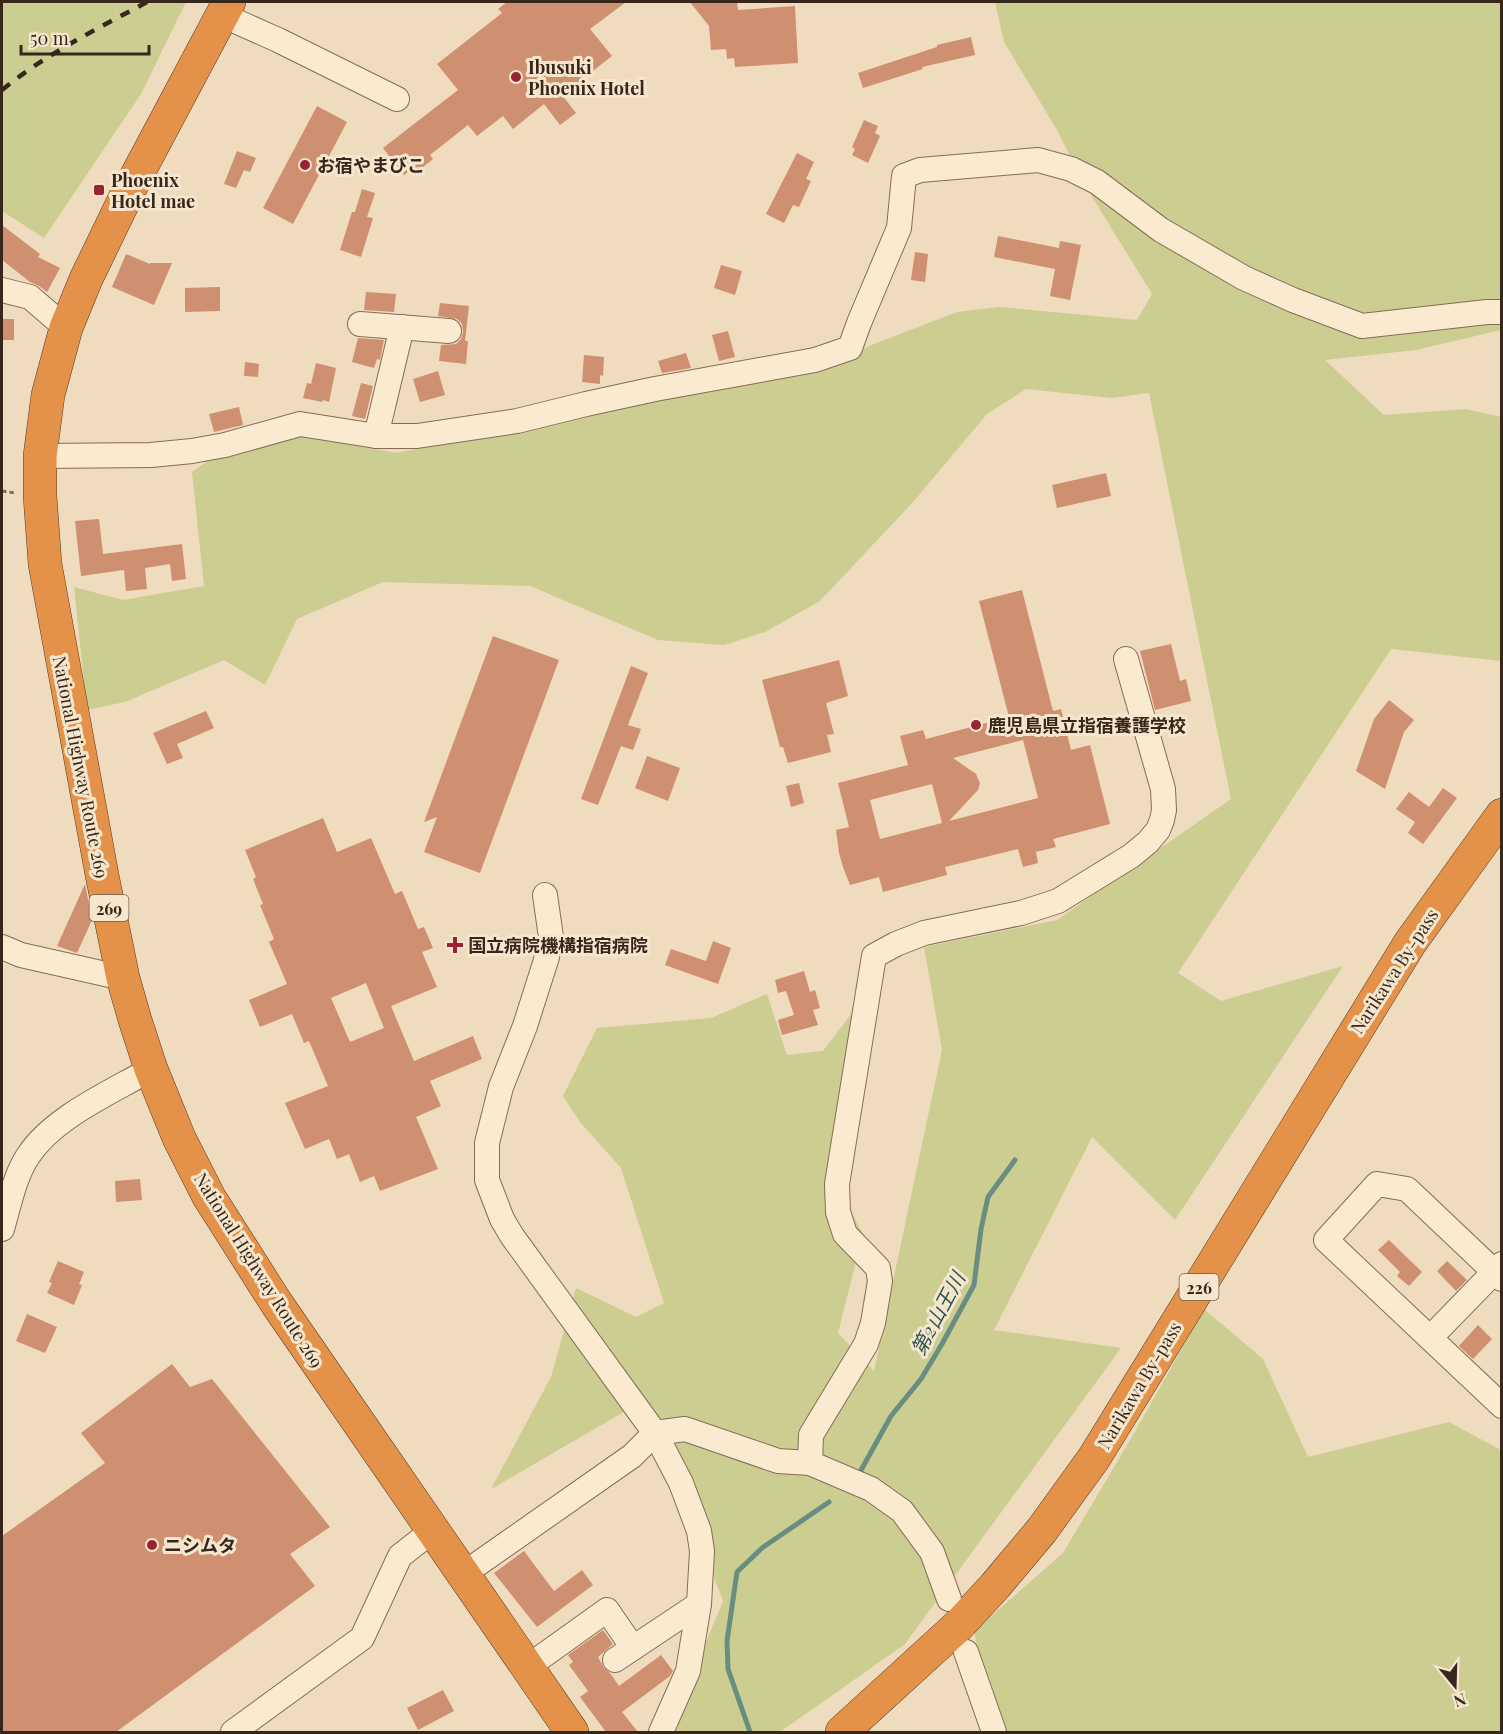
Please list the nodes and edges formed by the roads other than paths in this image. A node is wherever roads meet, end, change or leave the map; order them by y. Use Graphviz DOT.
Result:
graph roads {
  1 [pos="226,8"];
  2 [pos="397,99"];
  3 [pos="2,290"];
  4 [pos="1502,312"];
  5 [pos="360,324"];
  6 [pos="402,327"];
  7 [pos="66,328"];
  8 [pos="449,331"];
  9 [pos="376,436"];
  10 [pos="40,456"];
  11 [pos="1126,658"];
  12 [pos="1502,815"];
  13 [pos="545,895"];
  14 [pos="2,947"];
  15 [pos="123,978"];
  16 [pos="151,1069"];
  17 [pos="2,1229"];
  18 [pos="1499,1271"];
  19 [pos="1430,1338"];
  20 [pos="1502,1406"];
  21 [pos="655,1433"];
  22 [pos="810,1463"];
  23 [pos="432,1531"];
  24 [pos="462,1575"];
  25 [pos="949,1599"];
  26 [pos="699,1604"];
  27 [pos="966,1652"];
  28 [pos="526,1668"];
  29 [pos="233,1732"];
  30 [pos="572,1732"];
  31 [pos="661,1732"];
  32 [pos="842,1732"];
  33 [pos="994,1732"];
  1 -- 2 [label="street"];
  1 -- 7 [label="highway, National Highway Route 269 / 269"];
  3 -- 7 [label="street"];
  4 -- 9 [label="street"];
  5 -- 6 [label="street"];
  6 -- 8 [label="street"];
  6 -- 9 [label="street"];
  7 -- 10 [label="highway, National Highway Route 269 / 269"];
  9 -- 10 [label="street"];
  10 -- 15 [label="highway, National Highway Route 269 / 269"];
  11 -- 22 [label="street"];
  12 -- 32 [label="highway, Narikawa By-pass / 226"];
  13 -- 21 [label="street"];
  14 -- 15 [label="street"];
  15 -- 16 [label="highway, National Highway Route 269 / 269"];
  16 -- 17 [label="street"];
  16 -- 23 [label="highway, National Highway Route 269 / 269"];
  18 -- 19 [label="street"];
  18 -- 19 [label="street"];
  19 -- 20 [label="street"];
  21 -- 22 [label="street"];
  21 -- 24 [label="street"];
  21 -- 26 [label="street"];
  22 -- 25 [label="street"];
  23 -- 24 [label="highway, National Highway Route 269 / 269"];
  23 -- 29 [label="street"];
  24 -- 28 [label="highway, National Highway Route 269 / 269"];
  26 -- 28 [label="street"];
  26 -- 31 [label="street"];
  27 -- 33 [label="street"];
  28 -- 30 [label="highway, National Highway Route 269 / 269"];
}
